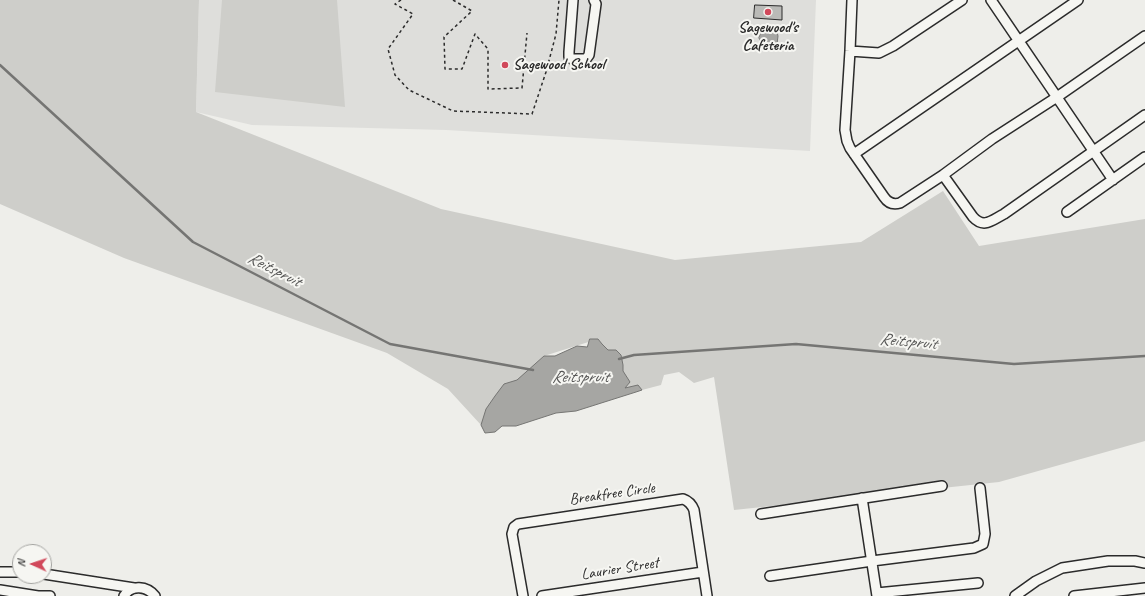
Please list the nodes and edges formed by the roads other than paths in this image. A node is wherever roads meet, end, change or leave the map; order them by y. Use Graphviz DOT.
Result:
graph roads {
  1 [pos="573,0"];
  2 [pos="594,0"];
  3 [pos="852,0"];
  4 [pos="962,0"];
  5 [pos="991,0"];
  6 [pos="1078,0"];
  7 [pos="1145,36"];
  8 [pos="1020,41"];
  9 [pos="850,51"];
  10 [pos="1058,97"];
  11 [pos="1145,115"];
  12 [pos="1093,151"];
  13 [pos="854,154"];
  14 [pos="1145,157"];
  15 [pos="943,175"];
  16 [pos="1113,180"];
  17 [pos="1067,212"];
  18 [pos="942,486"];
  19 [pos="980,488"];
  20 [pos="862,498"];
  21 [pos="761,514"];
  22 [pos="872,561"];
  23 [pos="1145,563"];
  24 [pos="0,572"];
  25 [pos="12,572"];
  26 [pos="703,572"];
  27 [pos="52,575"];
  28 [pos="770,576"];
  29 [pos="978,583"];
  30 [pos="134,588"];
  31 [pos="1145,588"];
  32 [pos="0,590"];
  33 [pos="877,594"];
  34 [pos="50,596"];
  35 [pos="124,596"];
  36 [pos="155,596"];
  37 [pos="523,596"];
  38 [pos="542,596"];
  39 [pos="707,596"];
  40 [pos="1015,596"];
  41 [pos="1074,596"];
  1 -- 2 [label="street"];
  3 -- 9 [label="street"];
  4 -- 9 [label="street"];
  5 -- 8 [label="street"];
  6 -- 8 [label="street"];
  7 -- 10 [label="street"];
  8 -- 10 [label="street"];
  8 -- 13 [label="street"];
  9 -- 13 [label="street"];
  10 -- 12 [label="street"];
  10 -- 15 [label="street"];
  11 -- 12 [label="street"];
  12 -- 15 [label="street"];
  12 -- 16 [label="street"];
  13 -- 15 [label="street"];
  14 -- 16 [label="street"];
  16 -- 17 [label="street"];
  18 -- 20 [label="street"];
  19 -- 22 [label="street"];
  20 -- 21 [label="street"];
  20 -- 22 [label="street"];
  22 -- 28 [label="street"];
  22 -- 33 [label="street"];
  23 -- 40 [label="street"];
  24 -- 25 [label="street"];
  26 -- 37 [label="street, Breakfree Circle"];
  26 -- 38 [label="street, Laurier Street"];
  26 -- 39 [label="street, Breakfree Circle"];
  27 -- 30 [label="street"];
  29 -- 33 [label="street"];
  30 -- 35 [label="street"];
  30 -- 36 [label="street"];
  31 -- 41 [label="street"];
  32 -- 34 [label="street"];
}
